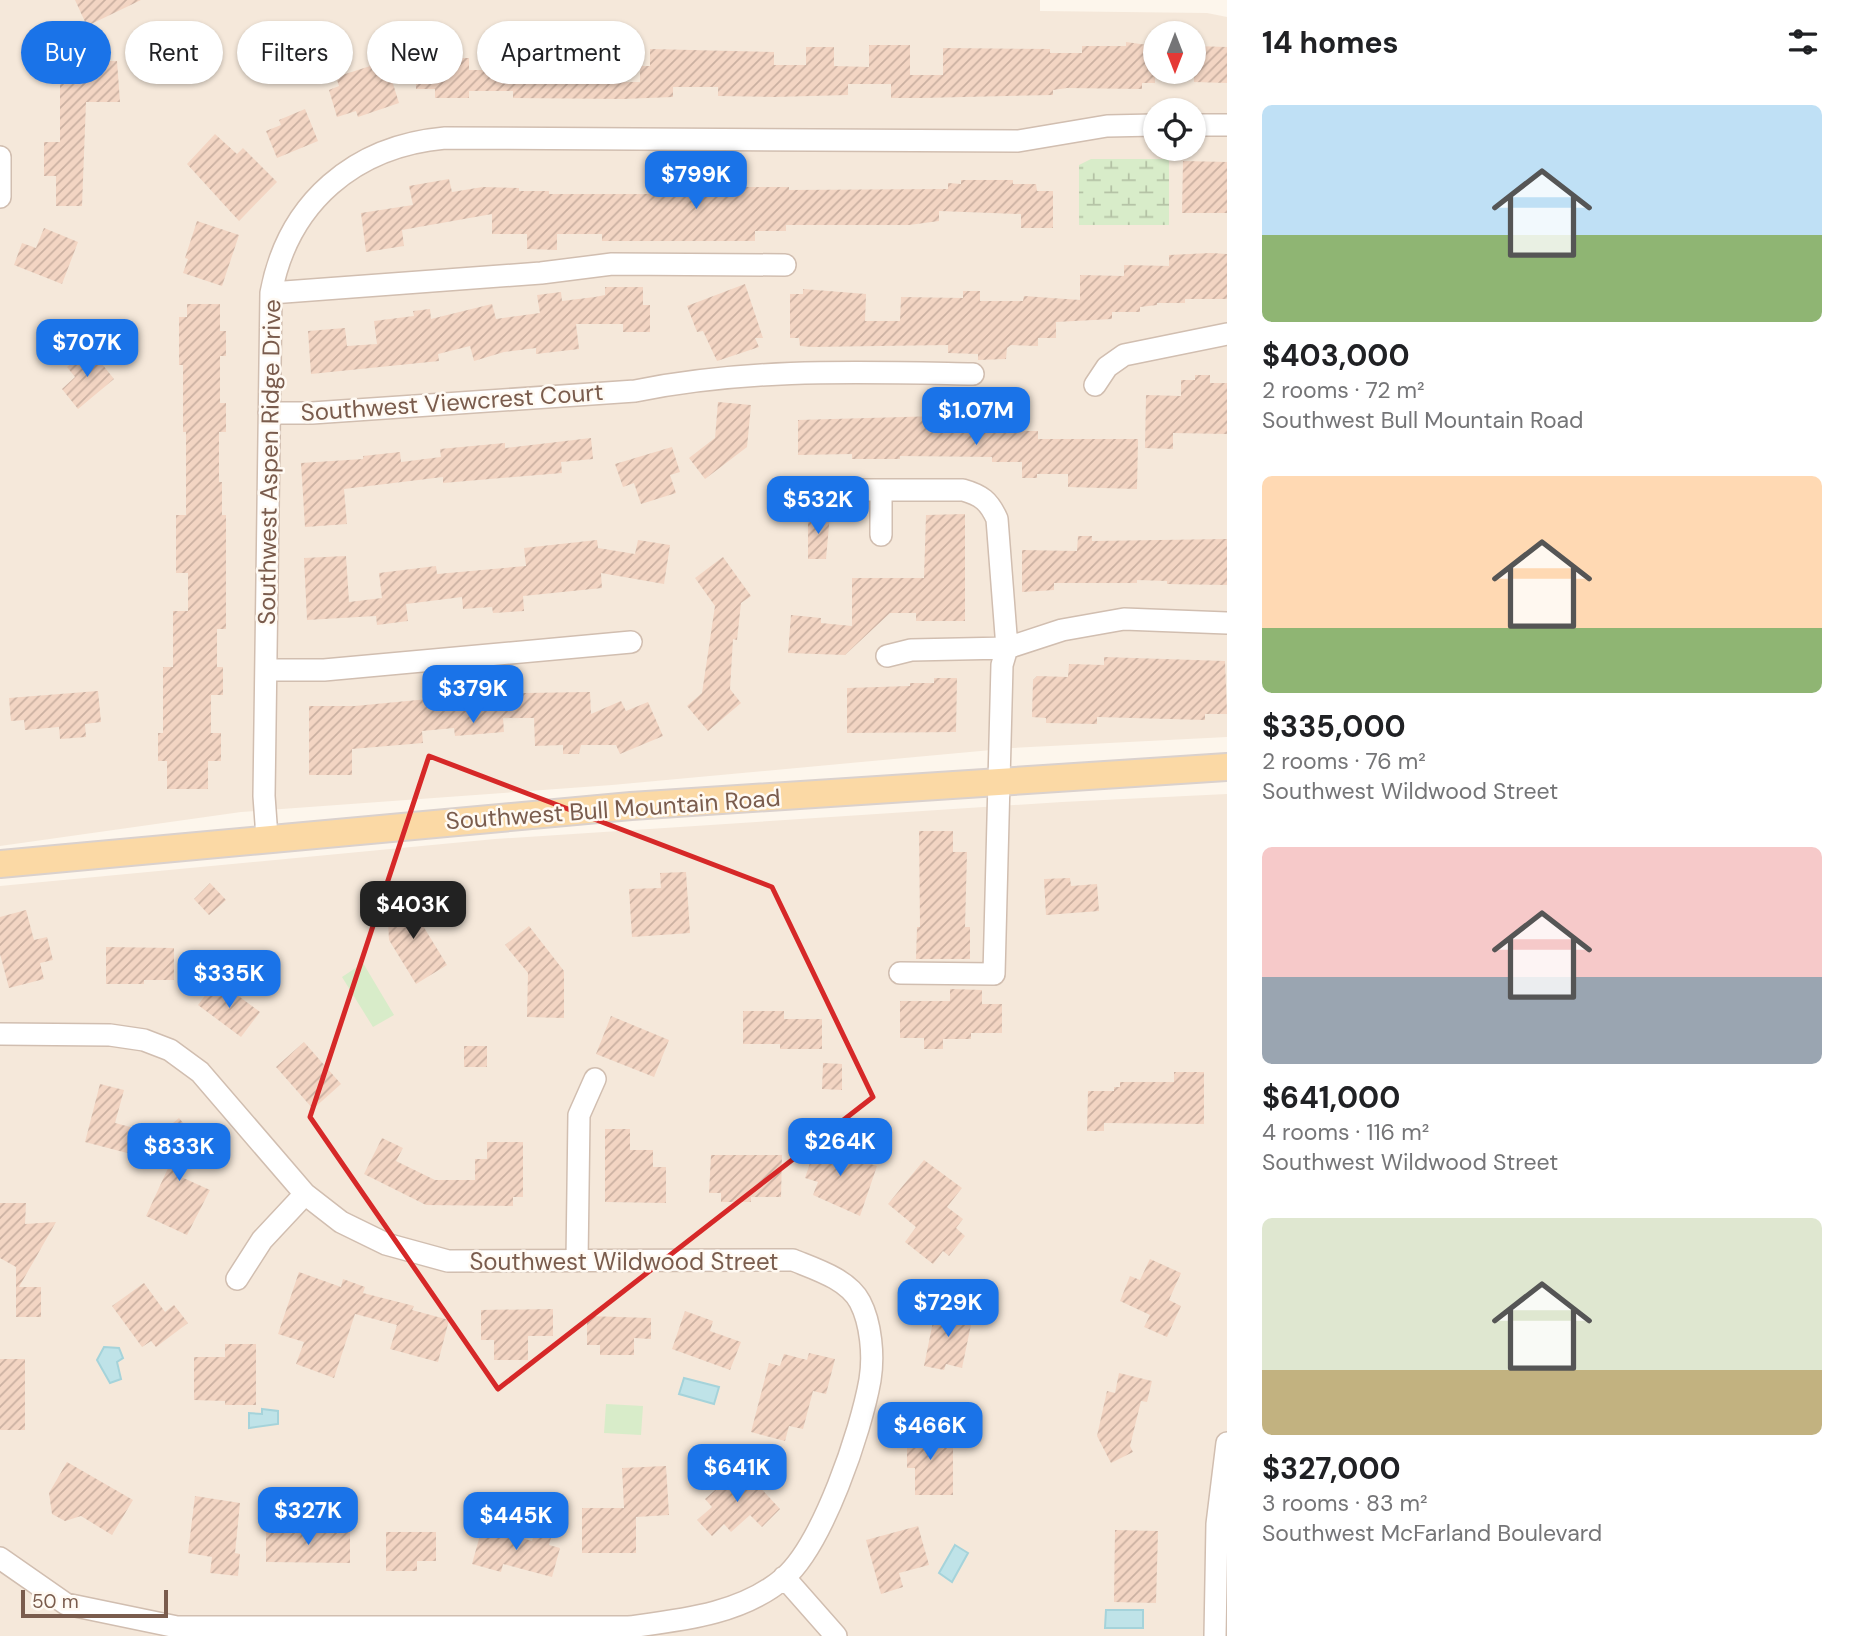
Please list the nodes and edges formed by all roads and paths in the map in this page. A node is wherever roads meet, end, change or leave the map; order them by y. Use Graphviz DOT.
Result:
graph roads {
  1 [pos="1143,125"];
  2 [pos="1206,125"];
  3 [pos="1227,125"];
  4 [pos="0,157"];
  5 [pos="0,197"];
  6 [pos="785,265"];
  7 [pos="271,293"];
  8 [pos="1227,334"];
  9 [pos="973,374"];
  10 [pos="1095,385"];
  11 [pos="269,413"];
  12 [pos="809,490"];
  13 [pos="881,490"];
  14 [pos="881,535"];
  15 [pos="1227,623"];
  16 [pos="631,642"];
  17 [pos="1007,648"];
  18 [pos="887,656"];
  19 [pos="266,670"];
  20 [pos="1227,767"];
  21 [pos="997,782"];
  22 [pos="267,838"];
  23 [pos="0,864"];
  24 [pos="900,973"];
  25 [pos="0,1034"];
  26 [pos="594,1079"];
  27 [pos="305,1194"];
  28 [pos="577,1261"];
  29 [pos="237,1279"];
  30 [pos="1227,1443"];
  31 [pos="0,1558"];
  32 [pos="785,1577"];
  33 [pos="836,1636"];
  34 [pos="1215,1636"];
  1 -- 7 [label="street, Southwest Aspen Ridge Drive"];
  2 -- 3 [label="street"];
  4 -- 5 [label="street"];
  6 -- 7 [label="street"];
  7 -- 11 [label="street, Southwest Aspen Ridge Drive"];
  8 -- 10 [label="street"];
  9 -- 11 [label="street, Southwest Viewcrest Court"];
  11 -- 19 [label="street, Southwest Aspen Ridge Drive"];
  12 -- 13 [label="street"];
  13 -- 14 [label="street"];
  13 -- 17 [label="street"];
  15 -- 17 [label="street"];
  16 -- 19 [label="street"];
  17 -- 18 [label="street"];
  17 -- 21 [label="street"];
  19 -- 22 [label="street, Southwest Aspen Ridge Drive"];
  20 -- 21 [label="main road, Southwest Bull Mountain Road"];
  21 -- 22 [label="main road, Southwest Bull Mountain Road"];
  21 -- 24 [label="street"];
  22 -- 23 [label="main road, Southwest Bull Mountain Road"];
  25 -- 27 [label="street, Southwest Wildwood Street"];
  26 -- 28 [label="street"];
  27 -- 28 [label="street, Southwest Wildwood Street"];
  27 -- 29 [label="street"];
  28 -- 32 [label="street, Southwest Wildwood Street"];
  30 -- 34 [label="street"];
  31 -- 32 [label="street"];
  32 -- 33 [label="street"];
}
